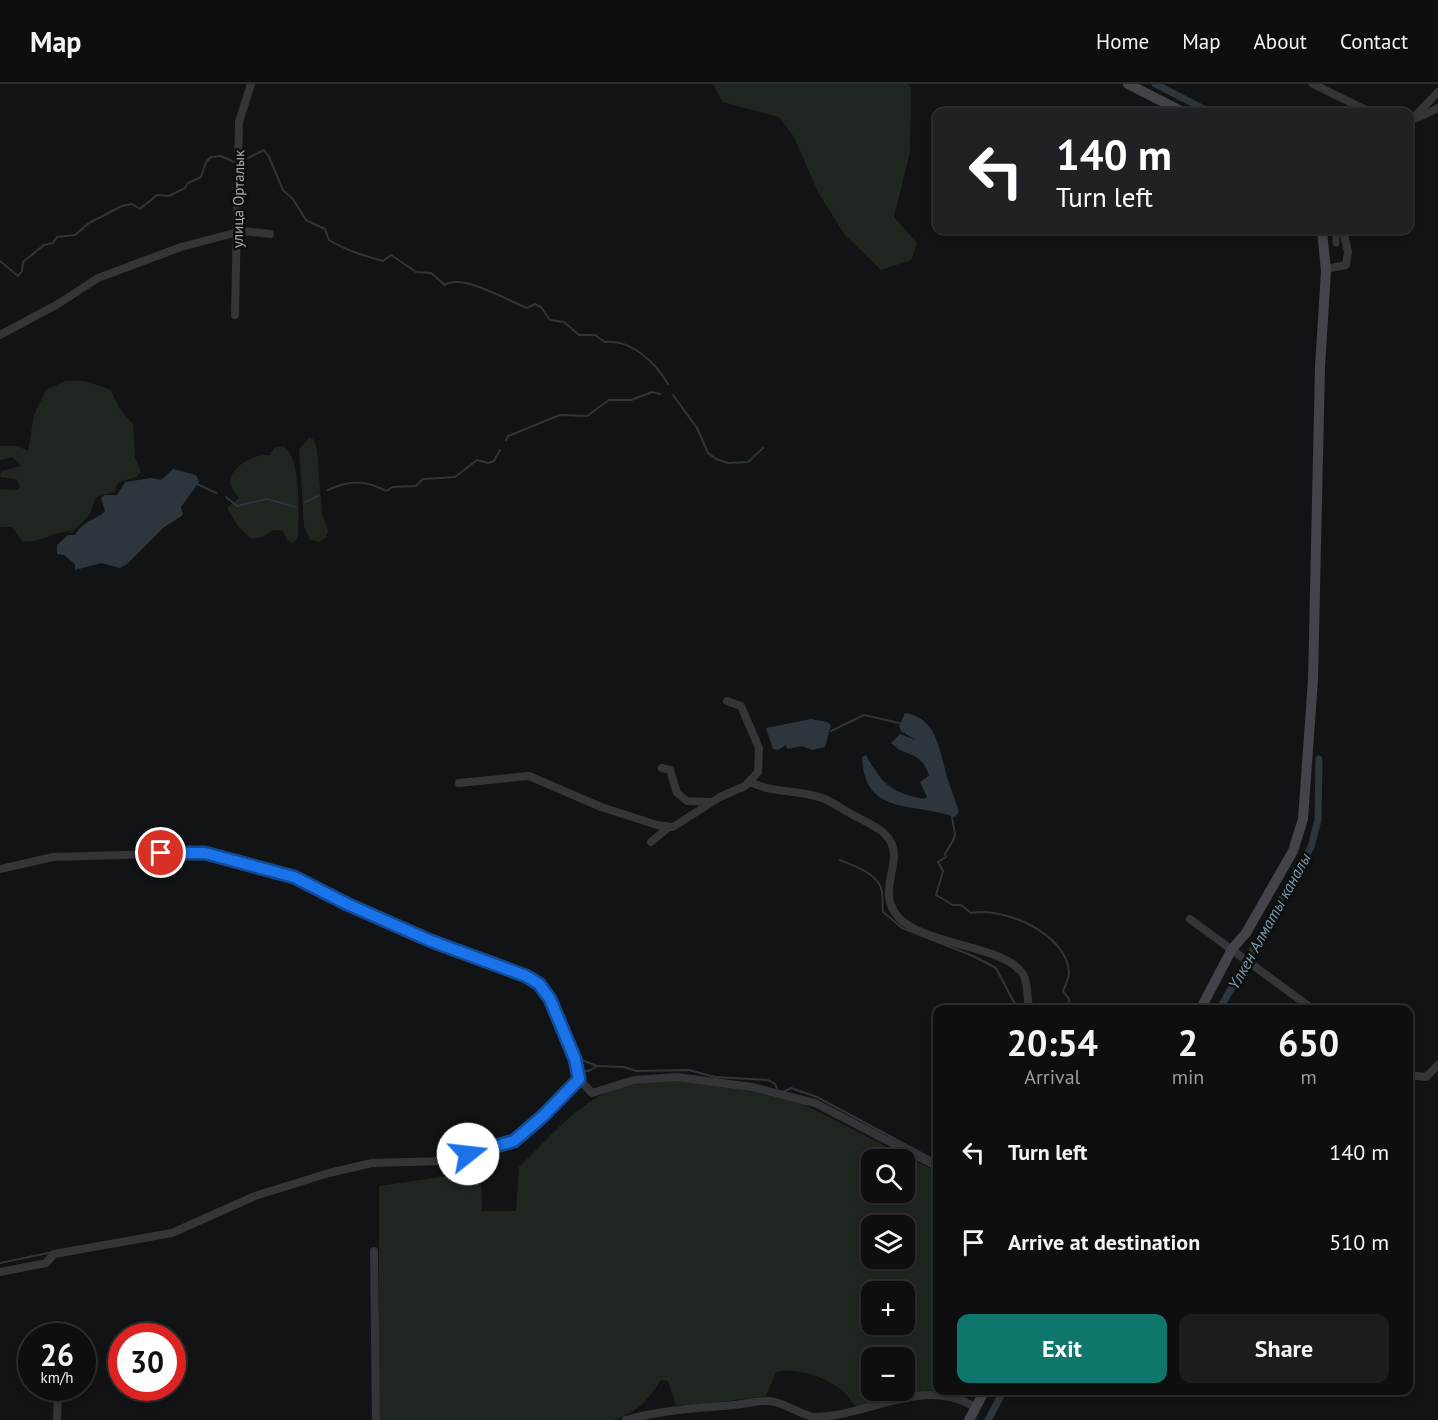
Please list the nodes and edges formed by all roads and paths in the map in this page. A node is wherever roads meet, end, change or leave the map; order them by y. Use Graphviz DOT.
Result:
graph roads {
  1 [pos="251,84"];
  2 [pos="1128,84"];
  3 [pos="1313,84"];
  4 [pos="1438,92"];
  5 [pos="1175,108"];
  6 [pos="1362,108"];
  7 [pos="1438,108"];
  8 [pos="1413,120"];
  9 [pos="1413,120"];
  10 [pos="238,232"];
  11 [pos="270,234"];
  12 [pos="1322,234"];
  13 [pos="1344,234"];
  14 [pos="1326,269"];
  15 [pos="235,315"];
  16 [pos="0,335"];
  17 [pos="727,701"];
  18 [pos="662,768"];
  19 [pos="750,782"];
  20 [pos="459,783"];
  21 [pos="712,802"];
  22 [pos="669,827"];
  23 [pos="651,842"];
  24 [pos="0,869"];
  25 [pos="1190,919"];
  26 [pos="1235,951"];
  27 [pos="1029,1005"];
  28 [pos="1203,1005"];
  29 [pos="1308,1005"];
  30 [pos="1438,1065"];
  31 [pos="1413,1076"];
  32 [pos="579,1079"];
  33 [pos="933,1164"];
  34 [pos="374,1251"];
  35 [pos="0,1272"];
  36 [pos="933,1394"];
  37 [pos="941,1395"];
  38 [pos="982,1395"];
  39 [pos="58,1401"];
  40 [pos="975,1407"];
  41 [pos="57,1420"];
  42 [pos="376,1420"];
  43 [pos="626,1420"];
  44 [pos="969,1420"];
  1 -- 10 [label="street, улица Орталык"];
  2 -- 5 [label="street"];
  3 -- 6 [label="street"];
  4 -- 8 [label="street"];
  7 -- 9 [label="street"];
  10 -- 11 [label="street"];
  10 -- 15 [label="street, улица Орталык"];
  10 -- 16 [label="street"];
  12 -- 14 [label="street"];
  13 -- 14 [label="street"];
  14 -- 26 [label="street"];
  17 -- 19 [label="street"];
  18 -- 21 [label="street"];
  19 -- 21 [label="street"];
  19 -- 27 [label="street"];
  20 -- 22 [label="street"];
  21 -- 22 [label="street"];
  22 -- 23 [label="street"];
  24 -- 32 [label="street"];
  25 -- 26 [label="street"];
  26 -- 28 [label="street"];
  26 -- 29 [label="street"];
  30 -- 31 [label="street"];
  32 -- 33 [label="street"];
  32 -- 35 [label="street"];
  34 -- 42 [label="street"];
  36 -- 43 [label="street"];
  37 -- 40 [label="street"];
  38 -- 40 [label="street"];
  39 -- 41 [label="street"];
  40 -- 44 [label="street"];
}
